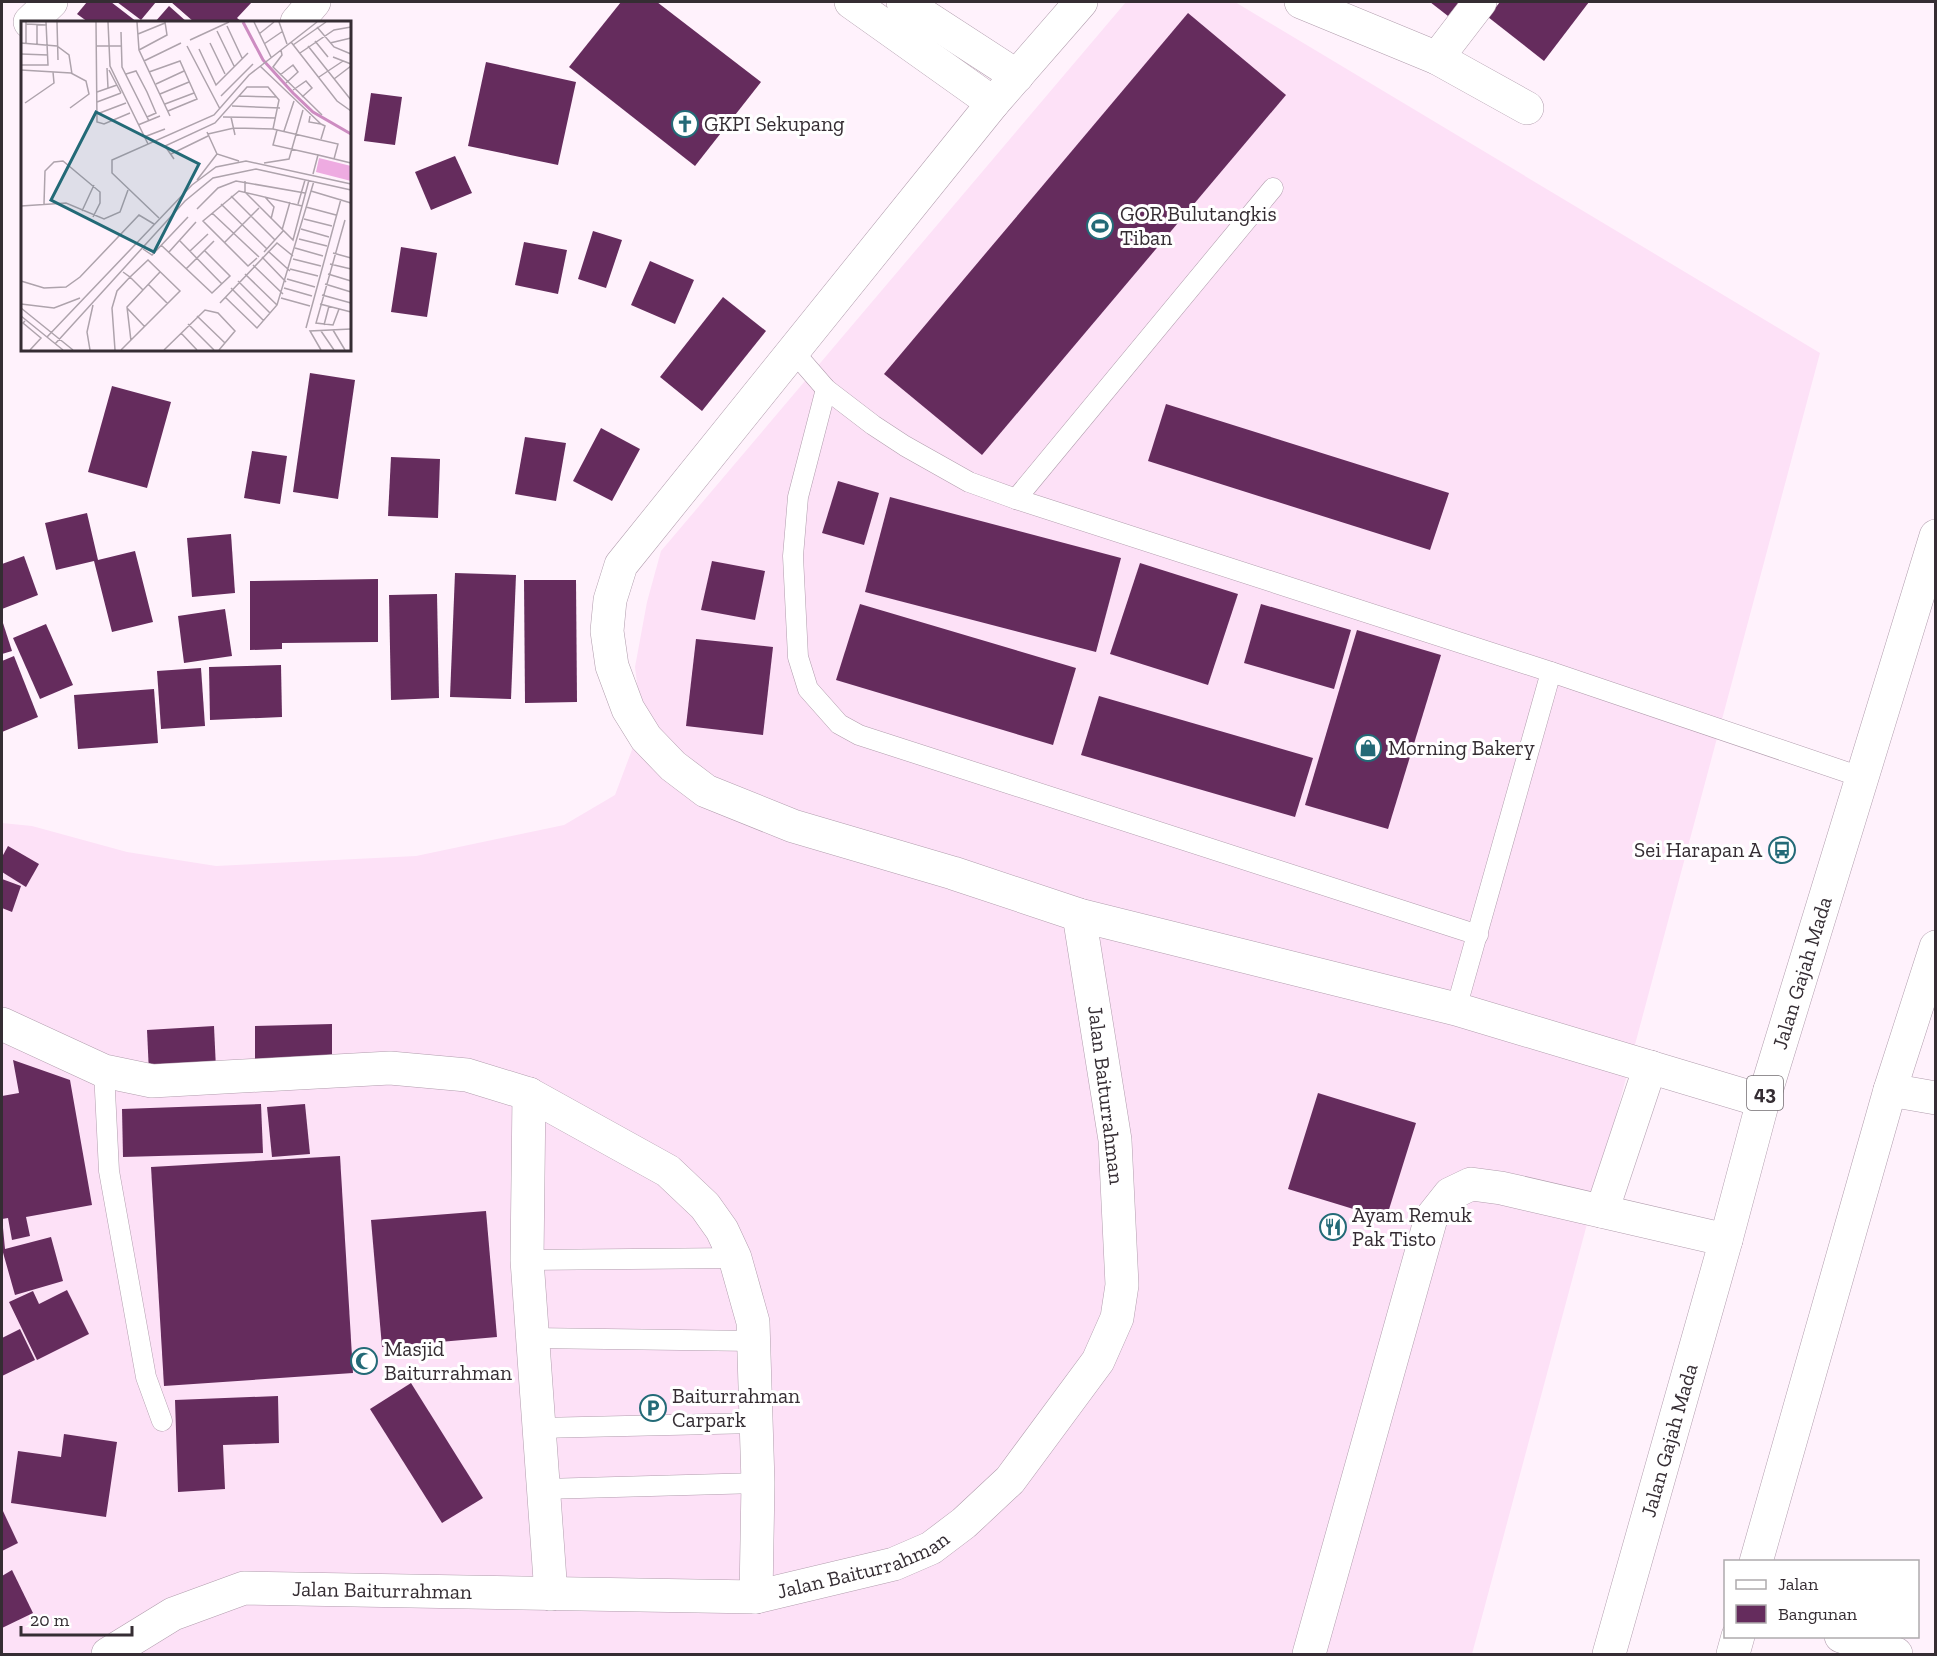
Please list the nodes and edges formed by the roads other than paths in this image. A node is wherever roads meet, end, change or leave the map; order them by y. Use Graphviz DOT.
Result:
graph roads {
  1 [pos="18,2"];
  2 [pos="51,2"];
  3 [pos="314,2"];
  4 [pos="851,2"];
  5 [pos="1081,2"];
  6 [pos="1301,2"];
  7 [pos="1480,2"];
  8 [pos="912,4"];
  9 [pos="28,21"];
  10 [pos="30,21"];
  11 [pos="298,21"];
  12 [pos="1437,58"];
  13 [pos="1017,76"];
  14 [pos="993,103"];
  15 [pos="1527,108"];
  16 [pos="1274,188"];
  17 [pos="793,351"];
  18 [pos="826,389"];
  19 [pos="1016,499"];
  20 [pos="1935,536"];
  21 [pos="1551,672"];
  22 [pos="1861,777"];
  23 [pos="1079,915"];
  24 [pos="1478,935"];
  25 [pos="1935,947"];
  26 [pos="1456,1009"];
  27 [pos="2,1024"];
  28 [pos="1650,1067"];
  29 [pos="104,1071"];
  30 [pos="1890,1090"];
  31 [pos="529,1094"];
  32 [pos="1935,1098"];
  33 [pos="1763,1101"];
  34 [pos="1602,1211"];
  35 [pos="1726,1240"];
  36 [pos="735,1258"];
  37 [pos="527,1260"];
  38 [pos="532,1338"];
  39 [pos="754,1341"];
  40 [pos="162,1421"];
  41 [pos="756,1423"];
  42 [pos="539,1428"];
  43 [pos="758,1484"];
  44 [pos="544,1490"];
  45 [pos="1757,1560"];
  46 [pos="551,1594"];
  47 [pos="756,1597"];
  48 [pos="1737,1638"];
  49 [pos="1847,1638"];
  50 [pos="108,1654"];
  51 [pos="1309,1654"];
  52 [pos="1609,1654"];
  53 [pos="1733,1654"];
  54 [pos="1896,1654"];
  1 -- 9 [label="main road"];
  2 -- 10 [label="main road"];
  3 -- 11 [label="main road"];
  4 -- 14 [label="main road"];
  5 -- 13 [label="main road"];
  6 -- 12 [label="main road"];
  7 -- 12 [label="main road"];
  8 -- 13 [label="main road"];
  12 -- 15 [label="main road"];
  13 -- 14 [label="main road"];
  14 -- 17 [label="main road"];
  16 -- 19 [label="lane"];
  17 -- 18 [label="lane"];
  17 -- 23 [label="main road"];
  18 -- 19 [label="lane"];
  18 -- 24 [label="lane"];
  19 -- 21 [label="lane"];
  20 -- 22 [label="main road, Jalan Gajah Mada / 43"];
  21 -- 22 [label="lane"];
  21 -- 24 [label="lane"];
  22 -- 33 [label="main road, Jalan Gajah Mada / 43"];
  23 -- 26 [label="main road"];
  23 -- 47 [label="main road, Jalan Baiturrahman"];
  24 -- 26 [label="lane"];
  25 -- 30 [label="main road"];
  26 -- 28 [label="main road"];
  27 -- 29 [label="main road"];
  28 -- 33 [label="main road"];
  28 -- 34 [label="main road"];
  29 -- 31 [label="main road"];
  29 -- 40 [label="lane"];
  30 -- 32 [label="main road"];
  30 -- 45 [label="main road"];
  31 -- 36 [label="main road"];
  31 -- 37 [label="main road"];
  33 -- 35 [label="main road, Jalan Gajah Mada / 43"];
  34 -- 35 [label="main road"];
  34 -- 51 [label="main road"];
  35 -- 52 [label="main road, Jalan Gajah Mada / 43"];
  36 -- 37 [label="lane"];
  36 -- 39 [label="main road"];
  37 -- 38 [label="main road"];
  38 -- 39 [label="lane"];
  38 -- 42 [label="main road"];
  39 -- 41 [label="main road"];
  41 -- 42 [label="lane"];
  41 -- 43 [label="main road"];
  42 -- 44 [label="main road"];
  43 -- 44 [label="lane"];
  43 -- 47 [label="main road"];
  44 -- 46 [label="main road"];
  46 -- 47 [label="main road, Jalan Baiturrahman"];
  46 -- 50 [label="main road, Jalan Baiturrahman"];
  48 -- 53 [label="main road"];
  49 -- 54 [label="main road"];
}
